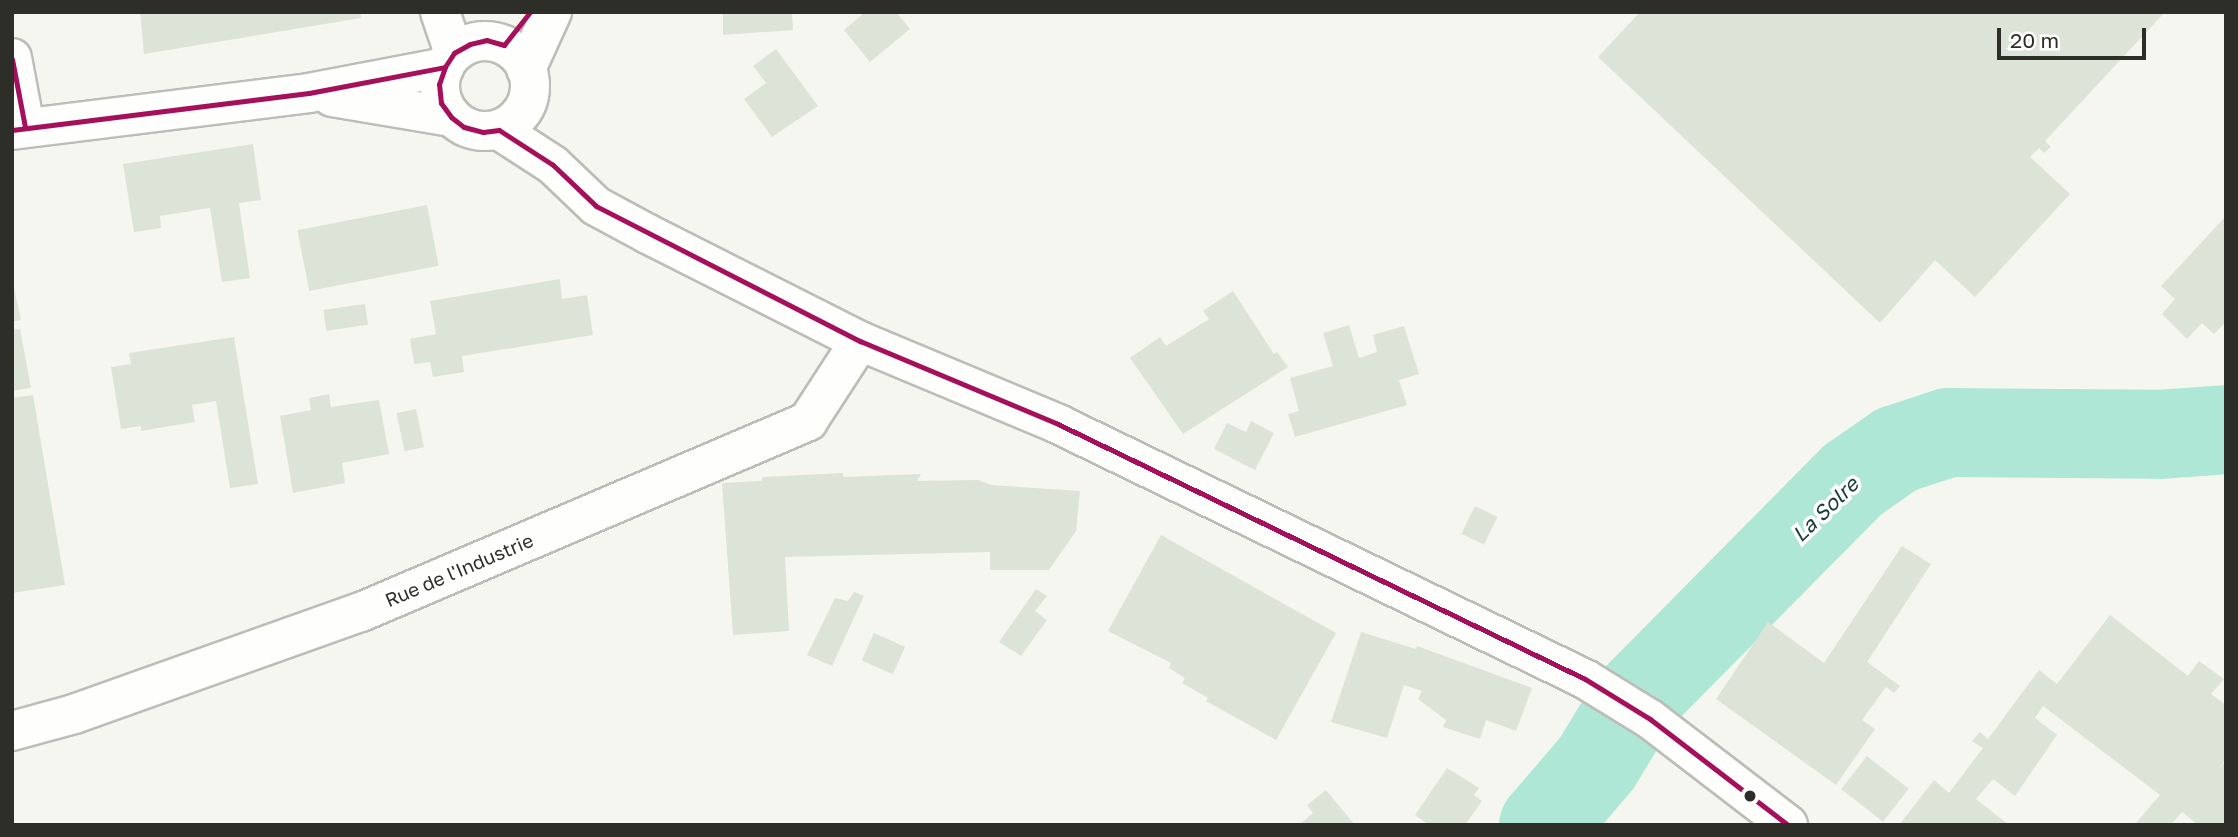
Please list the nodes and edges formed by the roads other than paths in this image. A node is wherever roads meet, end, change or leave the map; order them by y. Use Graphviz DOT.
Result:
graph roads {
  1 [pos="440,12"];
  2 [pos="456,12"];
  3 [pos="530,12"];
  4 [pos="552,12"];
  5 [pos="12,58"];
  6 [pos="492,73"];
  7 [pos="309,93"];
  8 [pos="451,117"];
  9 [pos="19,129"];
  10 [pos="860,341"];
  11 [pos="12,731"];
  12 [pos="1788,825"];
  1 -- 6 [label="street"];
  2 -- 6 [label="street"];
  3 -- 6 [label="street"];
  4 -- 6 [label="street"];
  5 -- 9 [label="street"];
  6 -- 7 [label="street"];
  6 -- 8 [label="street"];
  6 -- 8 [label="street"];
  6 -- 10 [label="street"];
  7 -- 8 [label="street"];
  7 -- 9 [label="street"];
  10 -- 11 [label="street, Rue de l'Industrie"];
  10 -- 12 [label="street"];
}
